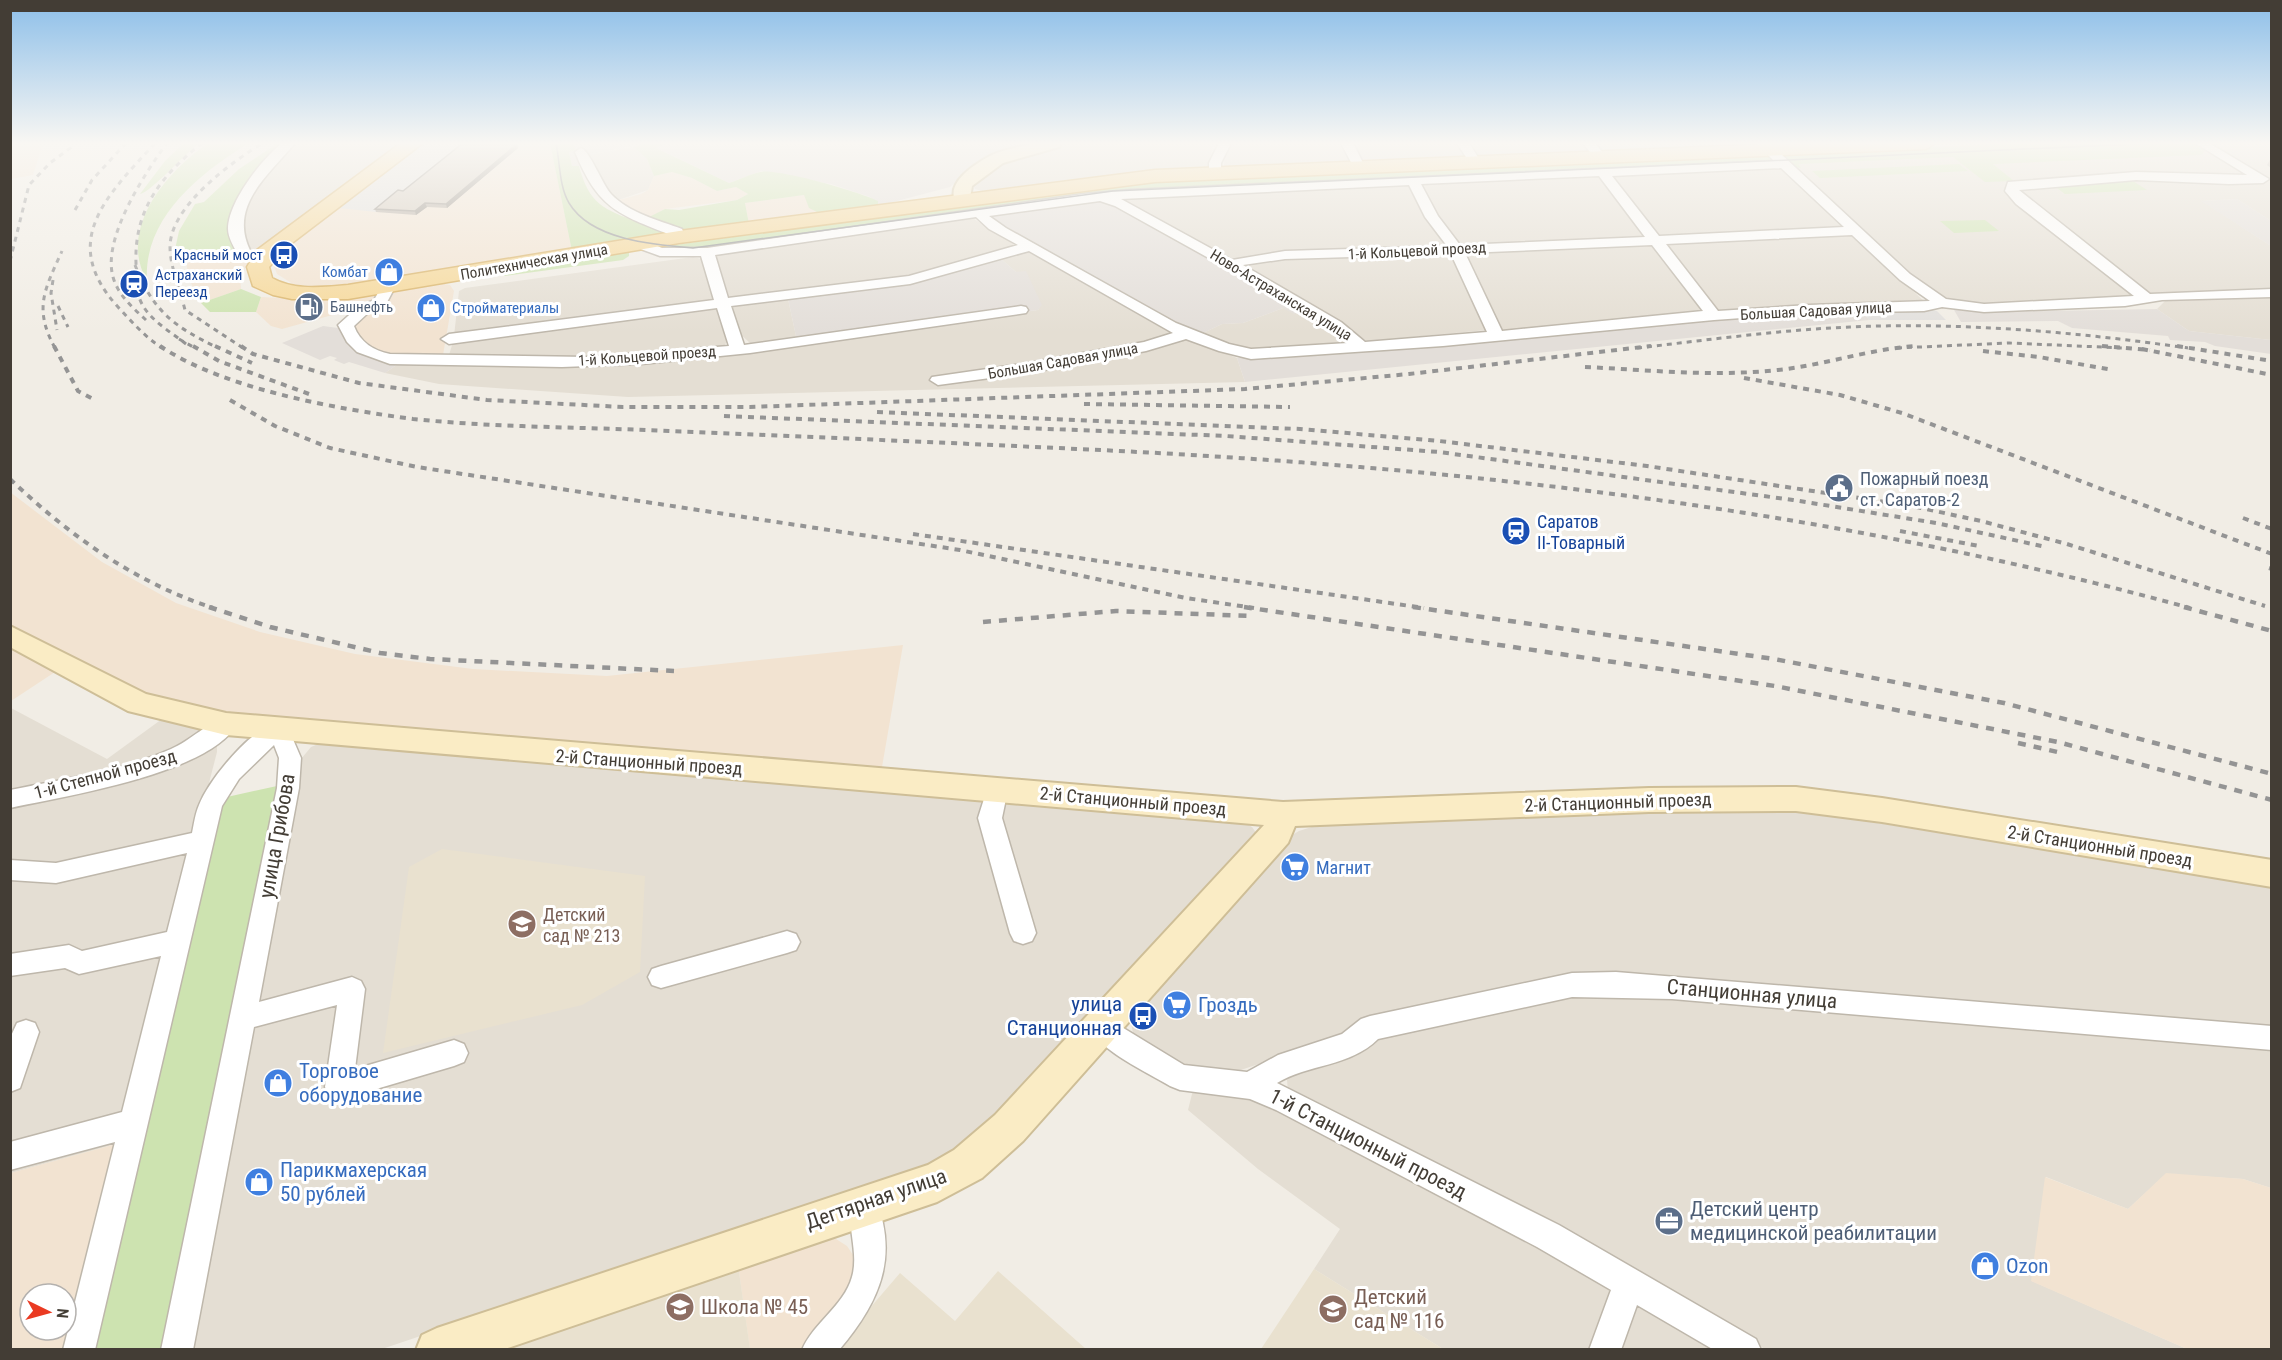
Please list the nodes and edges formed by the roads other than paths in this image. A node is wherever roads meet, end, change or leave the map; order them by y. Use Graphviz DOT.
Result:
graph roads {
  1 [pos="241,206"];
  2 [pos="326,206"];
  3 [pos="616,206"];
  4 [pos="979,206"];
  5 [pos="1125,206"];
  6 [pos="1426,206"];
  7 [pos="1632,206"];
  8 [pos="1830,206"];
  9 [pos="2028,206"];
  10 [pos="972,207"];
  11 [pos="1856,231"];
  12 [pos="679,237"];
  13 [pos="1656,240"];
  14 [pos="640,244"];
  15 [pos="1030,246"];
  16 [pos="1455,250"];
  17 [pos="707,252"];
  18 [pos="265,255"];
  19 [pos="1232,264"];
  20 [pos="388,287"];
  21 [pos="2271,293"];
  22 [pos="2146,298"];
  23 [pos="723,303"];
  24 [pos="1942,303"];
  25 [pos="1021,310"];
  26 [pos="1714,315"];
  27 [pos="1187,334"];
  28 [pos="1496,334"];
  29 [pos="449,339"];
  30 [pos="1361,346"];
  31 [pos="738,349"];
  32 [pos="938,380"];
  33 [pos="10,634"];
  34 [pos="226,724"];
  35 [pos="279,729"];
  36 [pos="996,789"];
  37 [pos="10,799"];
  38 [pos="1283,814"];
  39 [pos="202,840"];
  40 [pos="10,870"];
  41 [pos="2271,874"];
  42 [pos="1023,933"];
  43 [pos="177,941"];
  44 [pos="787,942"];
  45 [pos="10,965"];
  46 [pos="661,977"];
  47 [pos="243,1018"];
  48 [pos="1102,1027"];
  49 [pos="26,1032"];
  50 [pos="2271,1038"];
  51 [pos="454,1053"];
  52 [pos="10,1079"];
  53 [pos="1252,1086"];
  54 [pos="134,1123"];
  55 [pos="10,1156"];
  56 [pos="864,1205"];
  57 [pos="1629,1283"];
  58 [pos="79,1350"];
  59 [pos="177,1350"];
  60 [pos="437,1350"];
  61 [pos="818,1350"];
  62 [pos="1605,1350"];
  63 [pos="1746,1350"];
  1 -- 18 [label="street"];
  2 -- 18 [label="main road"];
  3 -- 12 [label="street"];
  4 -- 10 [label="street"];
  5 -- 19 [label="street, Ново-Астраханская улица"];
  6 -- 16 [label="street"];
  7 -- 13 [label="street"];
  8 -- 11 [label="street"];
  9 -- 22 [label="street"];
  10 -- 12 [label="main road, Политехническая улица"];
  10 -- 15 [label="street"];
  10 -- 17 [label="street"];
  11 -- 13 [label="street, 1-й Кольцевой проезд"];
  11 -- 24 [label="street"];
  12 -- 14 [label="main road, Политехническая улица"];
  13 -- 16 [label="street, 1-й Кольцевой проезд"];
  13 -- 26 [label="street"];
  14 -- 17 [label="street"];
  14 -- 20 [label="main road, Политехническая улица"];
  15 -- 23 [label="street"];
  15 -- 27 [label="street"];
  16 -- 19 [label="street, 1-й Кольцевой проезд"];
  16 -- 28 [label="street"];
  17 -- 23 [label="street"];
  18 -- 20 [label="main road, Политехническая улица"];
  19 -- 30 [label="street, Ново-Астраханская улица"];
  20 -- 31 [label="street, 1-й Кольцевой проезд"];
  21 -- 22 [label="street, Большая Садовая улица"];
  22 -- 24 [label="street, Большая Садовая улица"];
  23 -- 29 [label="street"];
  23 -- 31 [label="street"];
  24 -- 26 [label="street, Большая Садовая улица"];
  25 -- 31 [label="street, 1-й Кольцевой проезд"];
  26 -- 28 [label="street, Большая Садовая улица"];
  27 -- 30 [label="street, Большая Садовая улица"];
  27 -- 32 [label="street, Большая Садовая улица"];
  28 -- 30 [label="street, Большая Садовая улица"];
  33 -- 34 [label="main road, 2-й Станционный проезд"];
  34 -- 35 [label="main road, 2-й Станционный проезд"];
  34 -- 37 [label="street, 1-й Степной проезд"];
  35 -- 36 [label="main road, 2-й Станционный проезд"];
  35 -- 39 [label="street"];
  35 -- 47 [label="street, улица Грибова"];
  36 -- 38 [label="main road, 2-й Станционный проезд"];
  36 -- 42 [label="street"];
  38 -- 41 [label="main road, 2-й Станционный проезд"];
  38 -- 48 [label="main road, Дегтярная улица"];
  39 -- 40 [label="street"];
  39 -- 43 [label="street"];
  43 -- 45 [label="street"];
  43 -- 54 [label="street"];
  44 -- 46 [label="street"];
  47 -- 51 [label="street"];
  47 -- 59 [label="street, улица Грибова"];
  48 -- 53 [label="street, 1-й Станционный проезд"];
  48 -- 56 [label="main road, Дегтярная улица"];
  49 -- 52 [label="street"];
  50 -- 53 [label="street, Станционная улица"];
  53 -- 57 [label="street, 1-й Станционный проезд"];
  54 -- 55 [label="street"];
  54 -- 58 [label="street"];
  56 -- 60 [label="main road, Дегтярная улица"];
  56 -- 61 [label="street"];
  57 -- 62 [label="street"];
  57 -- 63 [label="street, 1-й Станционный проезд"];
}
